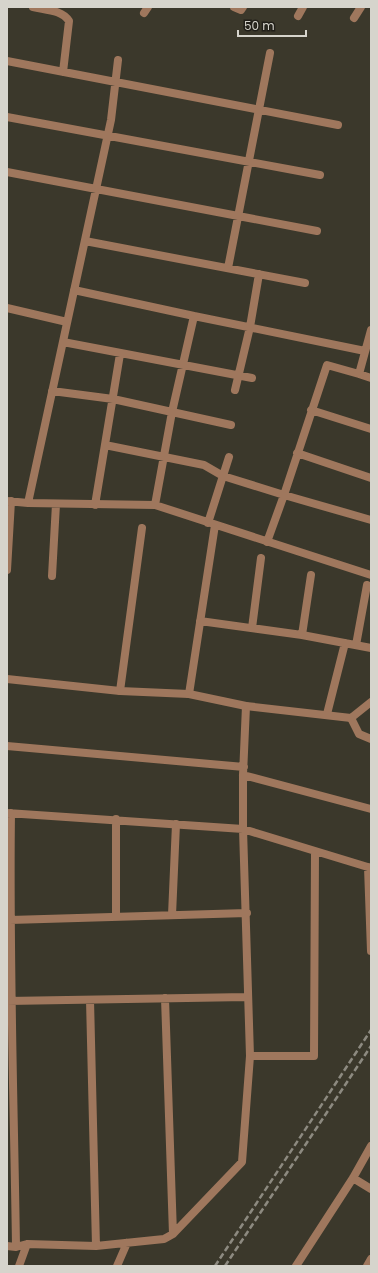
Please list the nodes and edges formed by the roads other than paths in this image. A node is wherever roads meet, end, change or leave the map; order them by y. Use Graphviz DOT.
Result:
graph roads {
  1 [pos="33,7"];
  2 [pos="234,7"];
  3 [pos="243,7"];
  4 [pos="303,7"];
  5 [pos="361,7"];
  6 [pos="298,16"];
  7 [pos="354,18"];
  8 [pos="270,53"];
  9 [pos="118,60"];
  10 [pos="7,61"];
  11 [pos="63,72"];
  12 [pos="116,82"];
  13 [pos="257,110"];
  14 [pos="7,117"];
  15 [pos="338,125"];
  16 [pos="108,136"];
  17 [pos="248,162"];
  18 [pos="7,172"];
  19 [pos="320,175"];
  20 [pos="96,188"];
  21 [pos="239,216"];
  22 [pos="317,231"];
  23 [pos="85,241"];
  24 [pos="228,268"];
  25 [pos="259,274"];
  26 [pos="305,283"];
  27 [pos="74,290"];
  28 [pos="7,308"];
  29 [pos="194,316"];
  30 [pos="67,322"];
  31 [pos="250,327"];
  32 [pos="371,330"];
  33 [pos="63,342"];
  34 [pos="365,351"];
  35 [pos="120,354"];
  36 [pos="183,364"];
  37 [pos="359,374"];
  38 [pos="238,375"];
  39 [pos="252,378"];
  40 [pos="371,378"];
  41 [pos="235,390"];
  42 [pos="52,391"];
  43 [pos="113,399"];
  44 [pos="311,410"];
  45 [pos="172,412"];
  46 [pos="231,425"];
  47 [pos="371,429"];
  48 [pos="105,445"];
  49 [pos="297,453"];
  50 [pos="164,456"];
  51 [pos="229,457"];
  52 [pos="223,476"];
  53 [pos="371,478"];
  54 [pos="284,495"];
  55 [pos="9,501"];
  56 [pos="28,503"];
  57 [pos="56,504"];
  58 [pos="95,505"];
  59 [pos="155,505"];
  60 [pos="371,520"];
  61 [pos="211,524"];
  62 [pos="142,528"];
  63 [pos="267,542"];
  64 [pos="261,558"];
  65 [pos="7,570"];
  66 [pos="311,575"];
  67 [pos="371,575"];
  68 [pos="52,576"];
  69 [pos="367,584"];
  70 [pos="200,621"];
  71 [pos="252,628"];
  72 [pos="302,635"];
  73 [pos="345,643"];
  74 [pos="356,645"];
  75 [pos="371,648"];
  76 [pos="7,679"];
  77 [pos="120,691"];
  78 [pos="189,694"];
  79 [pos="371,702"];
  80 [pos="246,706"];
  81 [pos="327,714"];
  82 [pos="350,718"];
  83 [pos="371,739"];
  84 [pos="7,746"];
  85 [pos="243,771"];
  86 [pos="371,809"];
  87 [pos="9,813"];
  88 [pos="116,820"];
  89 [pos="176,824"];
  90 [pos="243,829"];
  91 [pos="315,852"];
  92 [pos="369,868"];
  93 [pos="247,913"];
  94 [pos="172,915"];
  95 [pos="116,917"];
  96 [pos="10,920"];
  97 [pos="371,951"];
  98 [pos="247,997"];
  99 [pos="165,998"];
  100 [pos="90,1000"];
  101 [pos="10,1001"];
  102 [pos="250,1056"];
  103 [pos="371,1146"];
  104 [pos="353,1178"];
  105 [pos="371,1189"];
  106 [pos="173,1234"];
  107 [pos="127,1243"];
  108 [pos="27,1244"];
  109 [pos="7,1246"];
  110 [pos="96,1246"];
  111 [pos="16,1247"];
  112 [pos="371,1260"];
  113 [pos="19,1266"];
  114 [pos="117,1266"];
  115 [pos="296,1266"];
  116 [pos="367,1266"];
  1 -- 11 [label="street"];
  2 -- 3 [label="street"];
  4 -- 6 [label="street"];
  5 -- 7 [label="street"];
  8 -- 13 [label="street"];
  9 -- 12 [label="street"];
  10 -- 11 [label="street"];
  11 -- 12 [label="street"];
  12 -- 13 [label="street"];
  12 -- 16 [label="street"];
  13 -- 15 [label="street"];
  13 -- 17 [label="street"];
  14 -- 16 [label="street"];
  16 -- 17 [label="street"];
  16 -- 20 [label="street"];
  17 -- 19 [label="street"];
  17 -- 21 [label="street"];
  18 -- 20 [label="street"];
  20 -- 21 [label="street"];
  20 -- 23 [label="street"];
  21 -- 22 [label="street"];
  21 -- 24 [label="street"];
  23 -- 24 [label="street"];
  23 -- 27 [label="street"];
  24 -- 25 [label="street"];
  25 -- 26 [label="street"];
  25 -- 31 [label="street"];
  27 -- 29 [label="street"];
  27 -- 30 [label="street"];
  28 -- 30 [label="street"];
  29 -- 31 [label="street"];
  29 -- 36 [label="street"];
  30 -- 33 [label="street"];
  31 -- 34 [label="street"];
  31 -- 38 [label="street"];
  32 -- 34 [label="street"];
  33 -- 35 [label="street"];
  33 -- 42 [label="street"];
  34 -- 37 [label="street"];
  35 -- 36 [label="street"];
  35 -- 43 [label="street"];
  36 -- 38 [label="street"];
  36 -- 45 [label="street"];
  37 -- 40 [label="street"];
  37 -- 44 [label="street"];
  38 -- 39 [label="street"];
  38 -- 41 [label="street"];
  42 -- 43 [label="street"];
  42 -- 56 [label="street"];
  43 -- 45 [label="street"];
  43 -- 48 [label="street"];
  44 -- 47 [label="street"];
  44 -- 49 [label="street"];
  45 -- 46 [label="street"];
  45 -- 50 [label="street"];
  48 -- 50 [label="street"];
  48 -- 58 [label="street"];
  49 -- 53 [label="street"];
  49 -- 54 [label="street"];
  50 -- 52 [label="street"];
  50 -- 59 [label="street"];
  51 -- 52 [label="street"];
  52 -- 54 [label="street"];
  52 -- 61 [label="street"];
  54 -- 60 [label="street"];
  54 -- 63 [label="street"];
  55 -- 56 [label="street"];
  55 -- 65 [label="street"];
  56 -- 57 [label="street"];
  57 -- 58 [label="street"];
  57 -- 68 [label="street"];
  58 -- 59 [label="street"];
  59 -- 61 [label="street"];
  61 -- 63 [label="street"];
  61 -- 70 [label="street"];
  62 -- 77 [label="street"];
  63 -- 67 [label="street"];
  64 -- 71 [label="street"];
  66 -- 72 [label="street"];
  69 -- 74 [label="street"];
  70 -- 71 [label="street"];
  70 -- 78 [label="street"];
  71 -- 72 [label="street"];
  72 -- 73 [label="street"];
  73 -- 74 [label="street"];
  73 -- 81 [label="street"];
  74 -- 75 [label="street"];
  76 -- 77 [label="street"];
  77 -- 78 [label="street"];
  78 -- 80 [label="street"];
  79 -- 82 [label="street"];
  80 -- 81 [label="street"];
  80 -- 85 [label="street"];
  81 -- 82 [label="street"];
  82 -- 83 [label="street"];
  84 -- 85 [label="street"];
  85 -- 86 [label="street"];
  85 -- 90 [label="street"];
  87 -- 88 [label="street"];
  87 -- 96 [label="street"];
  88 -- 89 [label="street"];
  88 -- 95 [label="street"];
  89 -- 90 [label="street"];
  89 -- 94 [label="street"];
  90 -- 91 [label="street"];
  90 -- 93 [label="street"];
  91 -- 92 [label="street"];
  91 -- 102 [label="street"];
  92 -- 97 [label="street"];
  93 -- 94 [label="street"];
  93 -- 98 [label="street"];
  94 -- 95 [label="street"];
  95 -- 96 [label="street"];
  96 -- 101 [label="street"];
  98 -- 99 [label="street"];
  98 -- 102 [label="street"];
  99 -- 100 [label="street"];
  99 -- 106 [label="street"];
  100 -- 101 [label="street"];
  100 -- 110 [label="street"];
  101 -- 111 [label="street"];
  102 -- 106 [label="street"];
  103 -- 104 [label="street"];
  104 -- 105 [label="street"];
  104 -- 115 [label="street"];
  106 -- 107 [label="street"];
  107 -- 110 [label="street"];
  107 -- 114 [label="street"];
  108 -- 110 [label="street"];
  108 -- 111 [label="street"];
  108 -- 113 [label="street"];
  109 -- 111 [label="street"];
  112 -- 116 [label="street"];
}
